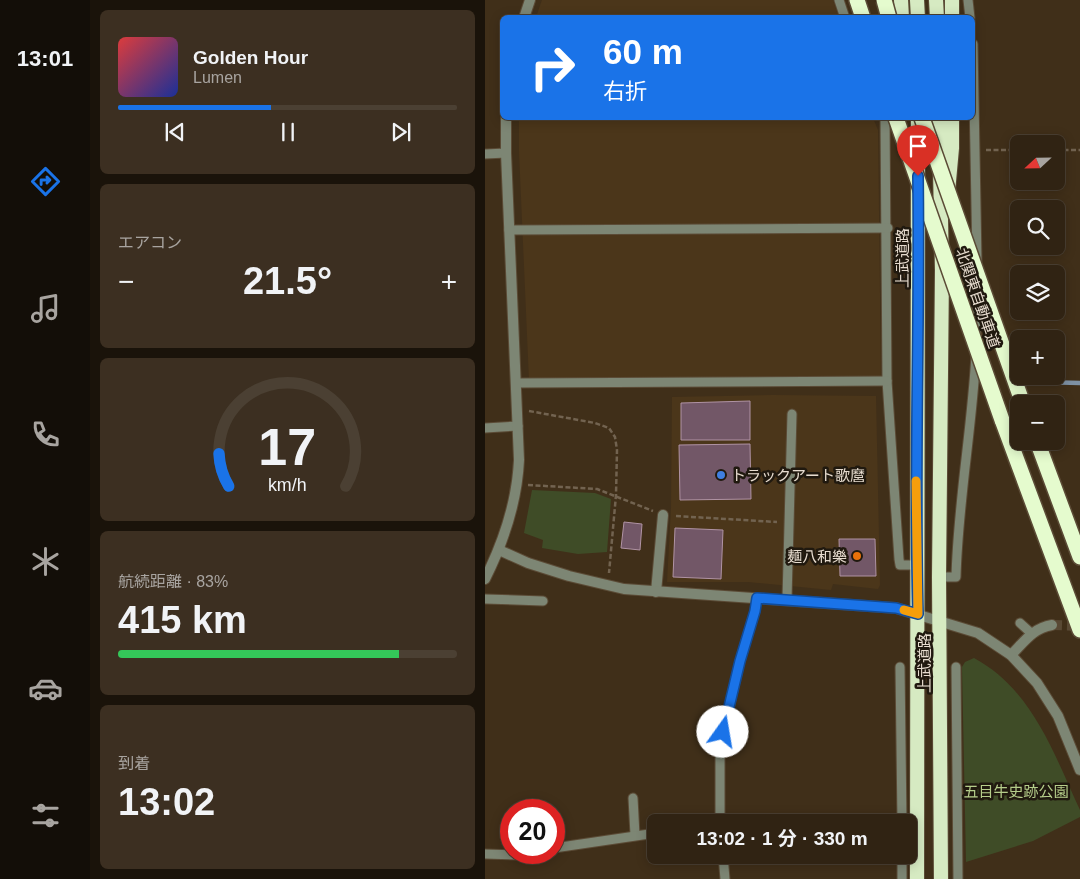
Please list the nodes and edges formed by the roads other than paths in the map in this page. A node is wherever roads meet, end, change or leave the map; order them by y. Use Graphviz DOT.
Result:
graph roads {
  1 [pos="530,0"];
  2 [pos="839,0"];
  3 [pos="857,0"];
  4 [pos="884,0"];
  5 [pos="901,0"];
  6 [pos="917,0"];
  7 [pos="936,0"];
  8 [pos="952,0"];
  9 [pos="968,0"];
  10 [pos="526,15"];
  11 [pos="844,15"];
  12 [pos="862,15"];
  13 [pos="885,15"];
  14 [pos="888,15"];
  15 [pos="902,15"];
  16 [pos="918,15"];
  17 [pos="937,15"];
  18 [pos="952,15"];
  19 [pos="970,15"];
  20 [pos="506,120"];
  21 [pos="885,120"];
  22 [pos="897,120"];
  23 [pos="911,120"];
  24 [pos="918,120"];
  25 [pos="923,120"];
  26 [pos="939,120"];
  27 [pos="952,120"];
  28 [pos="974,120"];
  29 [pos="485,154"];
  30 [pos="506,154"];
  31 [pos="918,158"];
  32 [pos="888,228"];
  33 [pos="509,230"];
  34 [pos="942,270"];
  35 [pos="887,381"];
  36 [pos="516,383"];
  37 [pos="1020,395"];
  38 [pos="792,414"];
  39 [pos="518,426"];
  40 [pos="485,428"];
  41 [pos="1040,450"];
  42 [pos="663,515"];
  43 [pos="499,550"];
  44 [pos="1080,557"];
  45 [pos="916,565"];
  46 [pos="939,577"];
  47 [pos="485,579"];
  48 [pos="656,592"];
  49 [pos="757,598"];
  50 [pos="485,599"];
  51 [pos="787,599"];
  52 [pos="543,601"];
  53 [pos="918,614"];
  54 [pos="941,623"];
  55 [pos="1020,623"];
  56 [pos="1052,625"];
  57 [pos="1080,630"];
  58 [pos="1031,633"];
  59 [pos="1011,655"];
  60 [pos="900,667"];
  61 [pos="956,667"];
  62 [pos="1080,770"];
  63 [pos="941,773"];
  64 [pos="957,774"];
  65 [pos="633,798"];
  66 [pos="720,814"];
  67 [pos="902,814"];
  68 [pos="913,814"];
  69 [pos="647,834"];
  70 [pos="635,835"];
  71 [pos="565,846"];
  72 [pos="485,854"];
  73 [pos="500,854"];
  74 [pos="724,864"];
  75 [pos="902,864"];
  76 [pos="916,864"];
  77 [pos="725,879"];
  78 [pos="902,879"];
  79 [pos="917,879"];
  80 [pos="941,879"];
  81 [pos="958,879"];
  1 -- 10 [label="street"];
  2 -- 11 [label="lane"];
  3 -- 12 [label="highway"];
  4 -- 13 [label="lane"];
  4 -- 14 [label="highway, bridge"];
  5 -- 15 [label="highway"];
  6 -- 16 [label="highway"];
  7 -- 17 [label="highway"];
  8 -- 18 [label="highway"];
  9 -- 19 [label="lane"];
  20 -- 30 [label="street"];
  21 -- 32 [label="lane"];
  22 -- 57 [label="highway, 北関東自動車道, bridge"];
  23 -- 31 [label="highway"];
  24 -- 31 [label="highway, 上武道路"];
  25 -- 37 [label="highway, 北関東自動車道, bridge"];
  26 -- 34 [label="highway, 上武道路"];
  27 -- 34 [label="highway"];
  28 -- 46 [label="lane"];
  29 -- 30 [label="lane"];
  30 -- 33 [label="street"];
  31 -- 45 [label="highway, 上武道路"];
  32 -- 33 [label="lane"];
  32 -- 35 [label="lane"];
  33 -- 36 [label="street"];
  34 -- 46 [label="highway, 上武道路"];
  35 -- 36 [label="lane"];
  35 -- 45 [label="lane"];
  36 -- 39 [label="street"];
  38 -- 51 [label="lane"];
  39 -- 40 [label="lane"];
  39 -- 43 [label="street"];
  41 -- 44 [label="highway"];
  42 -- 48 [label="street"];
  43 -- 47 [label="street"];
  43 -- 48 [label="street"];
  45 -- 53 [label="highway, 上武道路"];
  46 -- 54 [label="highway, 上武道路"];
  48 -- 49 [label="street"];
  49 -- 51 [label="street"];
  49 -- 66 [label="lane"];
  50 -- 52 [label="lane"];
  51 -- 53 [label="street"];
  53 -- 54 [label="street"];
  53 -- 68 [label="highway, 上武道路"];
  54 -- 59 [label="street"];
  54 -- 63 [label="highway, 上武道路"];
  55 -- 58 [label="lane"];
  56 -- 58 [label="street"];
  58 -- 59 [label="street"];
  59 -- 62 [label="street"];
  60 -- 67 [label="lane"];
  61 -- 64 [label="lane"];
  63 -- 64 [label="lane"];
  63 -- 80 [label="highway, 上武道路"];
  64 -- 81 [label="lane"];
  65 -- 70 [label="lane"];
  69 -- 70 [label="lane"];
  70 -- 71 [label="lane"];
  72 -- 73 [label="lane"];
  74 -- 77 [label="lane"];
  75 -- 78 [label="lane"];
  76 -- 79 [label="highway, 上武道路"];
}
